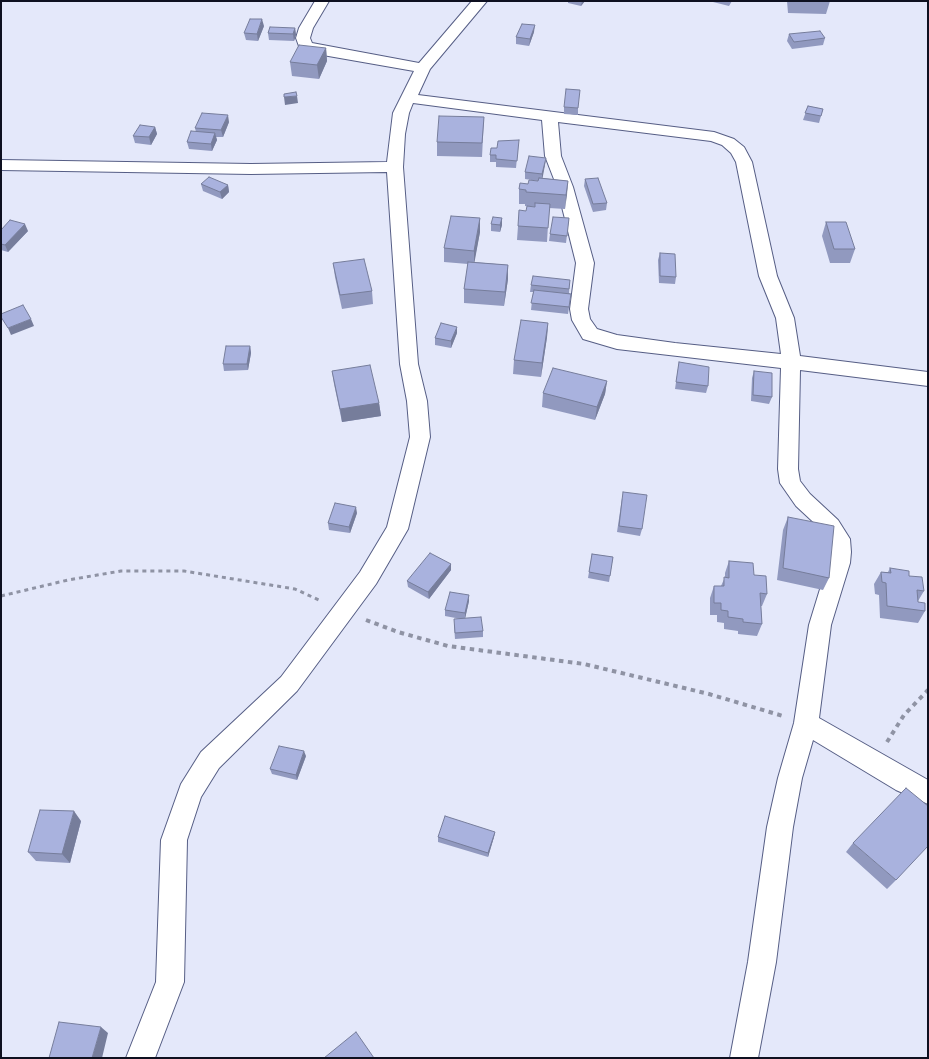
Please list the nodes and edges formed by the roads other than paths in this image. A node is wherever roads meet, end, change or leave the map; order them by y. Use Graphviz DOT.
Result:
graph roads {
  1 [pos="322,1"];
  2 [pos="480,1"];
  3 [pos="423,68"];
  4 [pos="408,98"];
  5 [pos="550,117"];
  6 [pos="1,165"];
  7 [pos="395,167"];
  8 [pos="791,363"];
  9 [pos="928,379"];
  10 [pos="806,723"];
  11 [pos="928,792"];
  12 [pos="140,1058"];
  13 [pos="744,1058"];
  1 -- 3 [label="street"];
  2 -- 3 [label="street"];
  3 -- 4 [label="street"];
  4 -- 5 [label="street"];
  4 -- 7 [label="street"];
  5 -- 8 [label="street"];
  5 -- 8 [label="street"];
  6 -- 7 [label="street"];
  7 -- 12 [label="street"];
  8 -- 9 [label="street"];
  8 -- 10 [label="street"];
  10 -- 11 [label="street"];
  10 -- 13 [label="street"];
}
